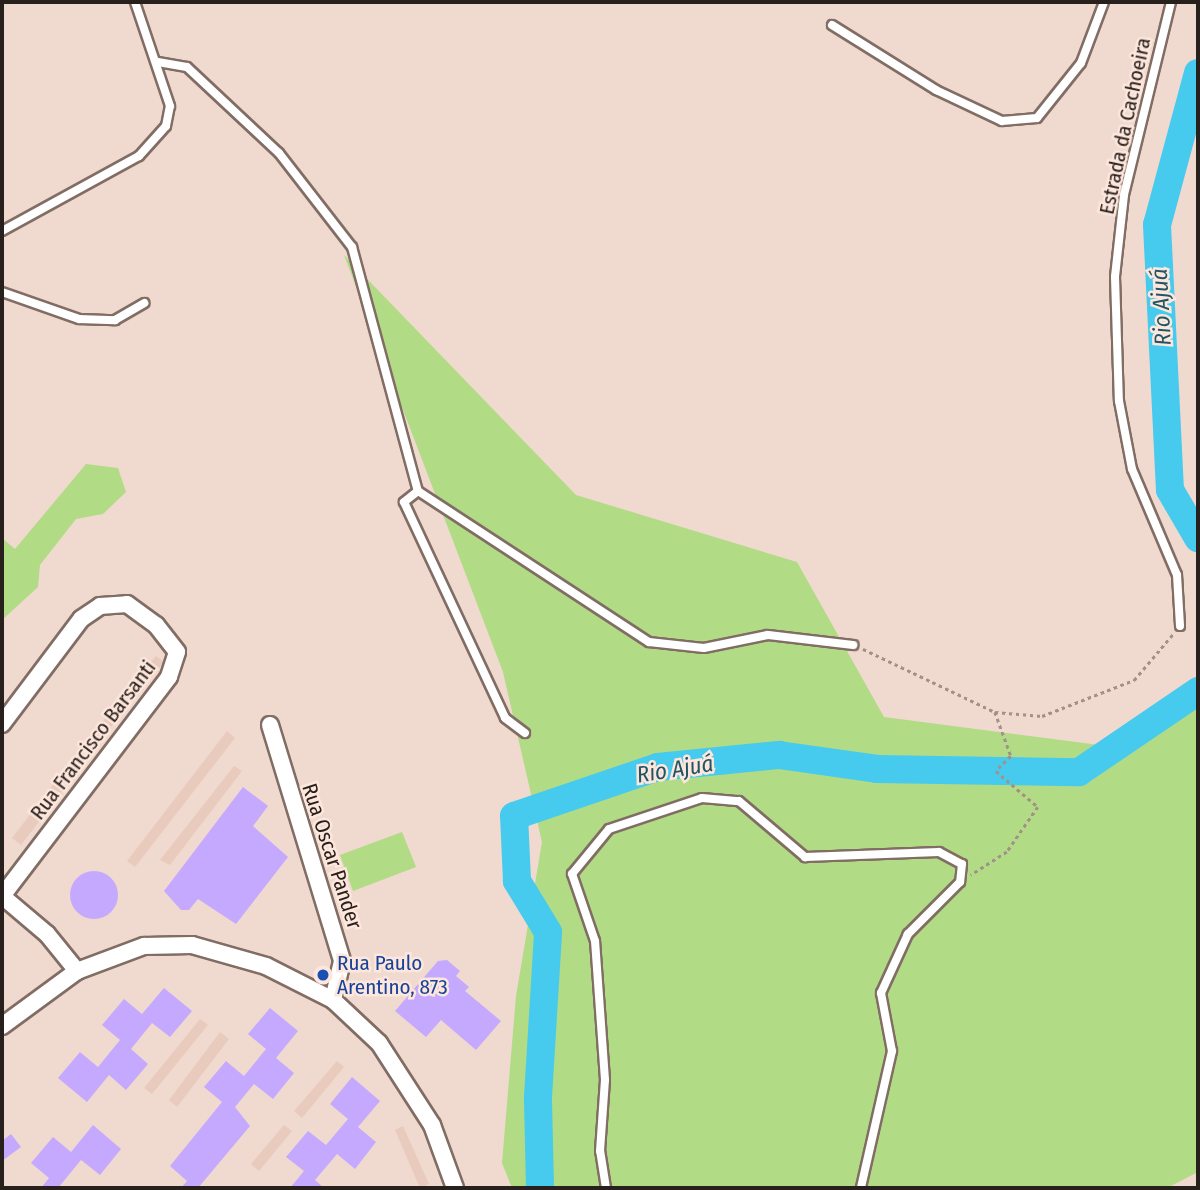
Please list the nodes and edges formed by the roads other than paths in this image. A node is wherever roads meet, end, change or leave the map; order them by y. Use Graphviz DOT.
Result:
graph roads {
  1 [pos="135,2"];
  2 [pos="1104,2"];
  3 [pos="1171,2"];
  4 [pos="832,25"];
  5 [pos="158,62"];
  6 [pos="2,231"];
  7 [pos="2,292"];
  8 [pos="145,303"];
  9 [pos="418,491"];
  10 [pos="1180,626"];
  11 [pos="853,645"];
  12 [pos="2,724"];
  13 [pos="270,724"];
  14 [pos="526,733"];
  15 [pos="2,896"];
  16 [pos="77,971"];
  17 [pos="333,1000"];
  18 [pos="2,1026"];
  19 [pos="455,1188"];
  20 [pos="606,1188"];
  21 [pos="861,1188"];
  1 -- 5 [label="lane"];
  2 -- 4 [label="lane"];
  3 -- 10 [label="lane, Estrada da Cachoeira"];
  5 -- 6 [label="lane"];
  5 -- 9 [label="lane"];
  7 -- 8 [label="lane"];
  9 -- 11 [label="lane"];
  9 -- 14 [label="lane"];
  12 -- 15 [label="street, Rua Francisco Barsanti"];
  13 -- 17 [label="street, Rua Oscar Pander"];
  15 -- 16 [label="street"];
  16 -- 17 [label="street"];
  16 -- 18 [label="street"];
  17 -- 19 [label="street"];
  20 -- 21 [label="lane"];
}
